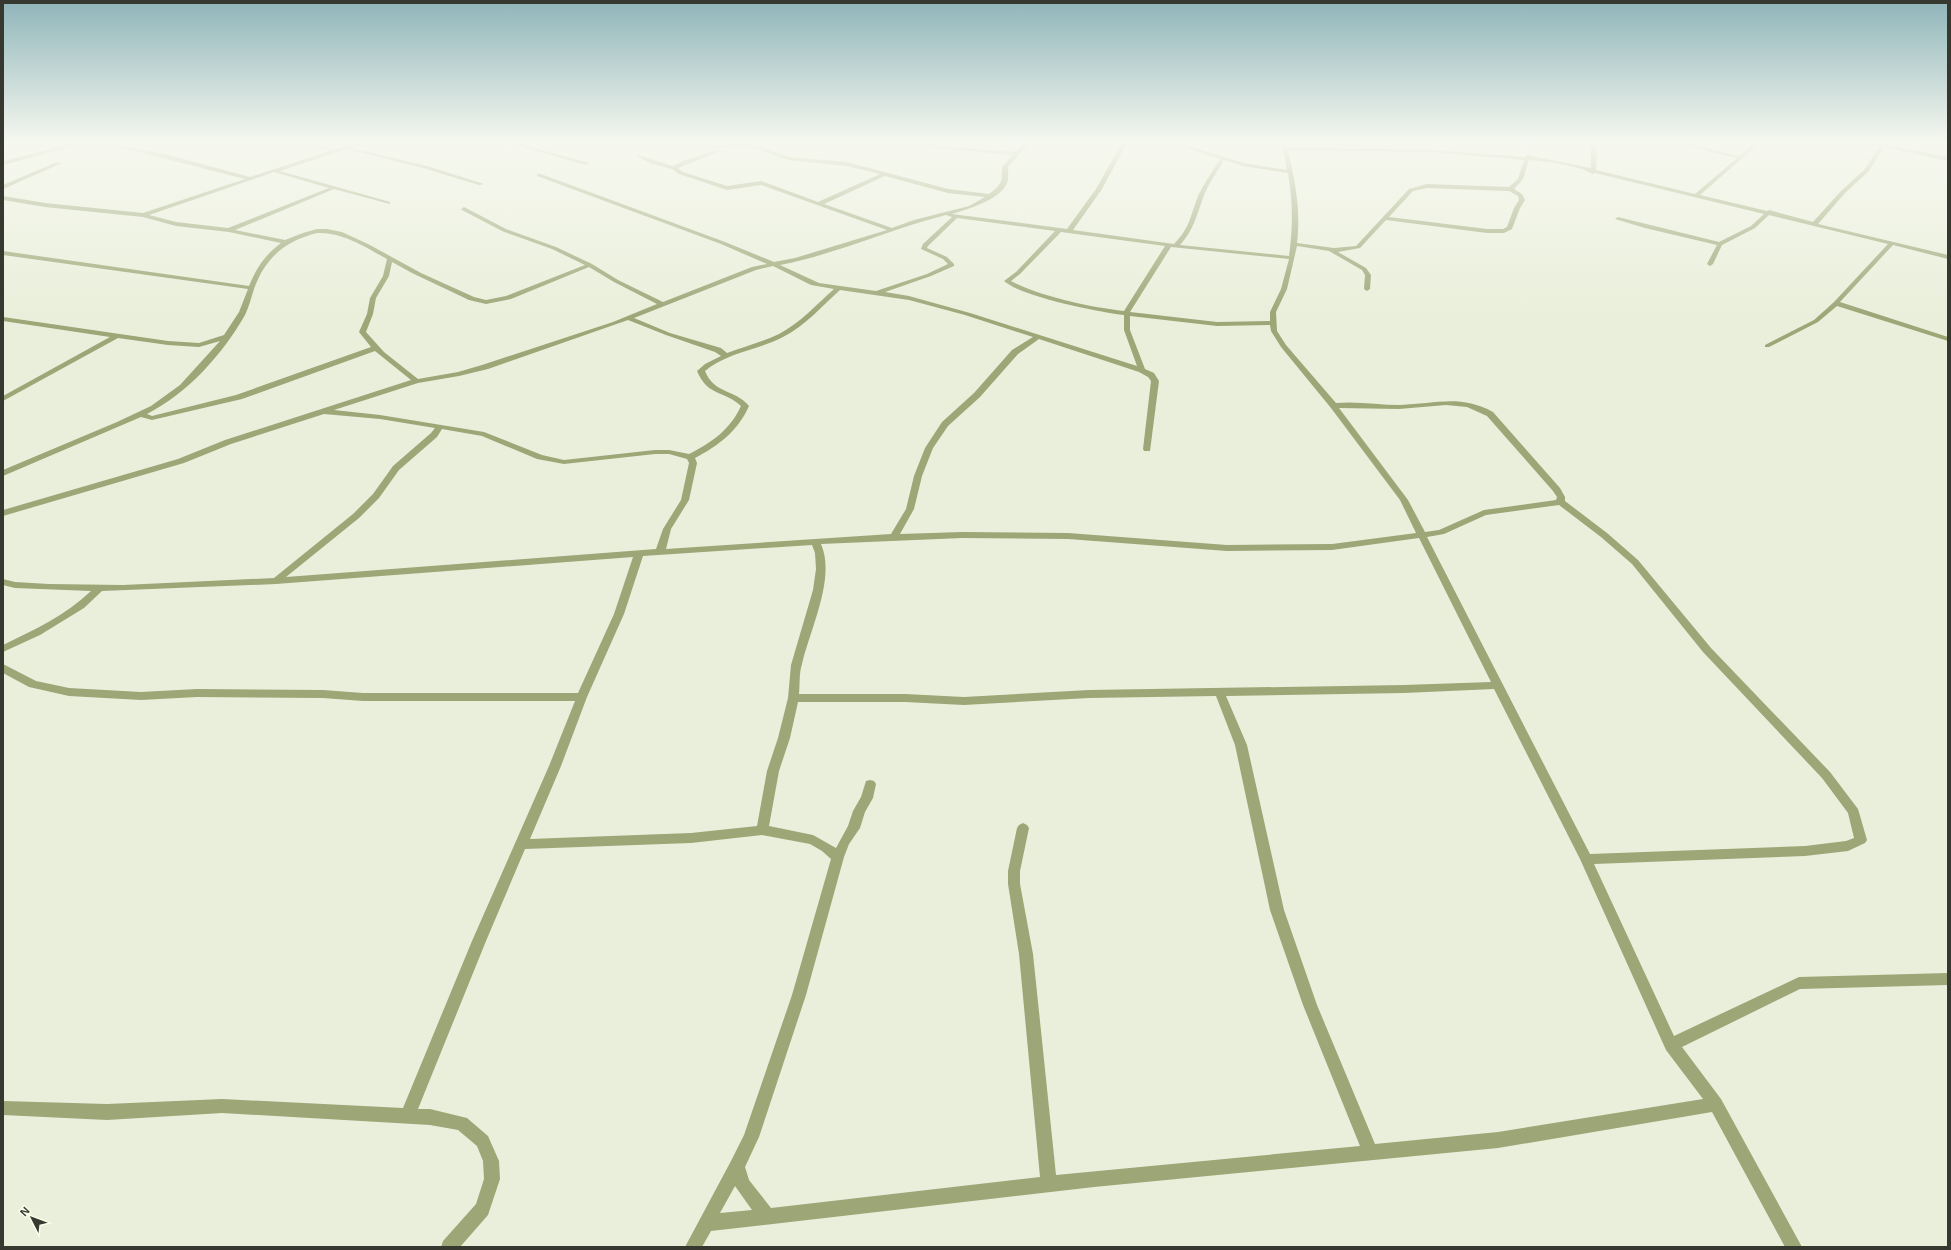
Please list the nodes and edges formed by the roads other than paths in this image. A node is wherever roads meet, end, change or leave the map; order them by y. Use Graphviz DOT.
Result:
graph roads {
  1 [pos="11,199"];
  2 [pos="190,199"];
  3 [pos="305,199"];
  4 [pos="375,199"];
  5 [pos="603,199"];
  6 [pos="805,199"];
  7 [pos="828,199"];
  8 [pos="986,199"];
  9 [pos="1092,199"];
  10 [pos="1200,199"];
  11 [pos="1295,199"];
  12 [pos="1402,199"];
  13 [pos="1522,199"];
  14 [pos="1711,199"];
  15 [pos="1837,199"];
  16 [pos="388,203"];
  17 [pos="818,204"];
  18 [pos="464,209"];
  19 [pos="1769,212"];
  20 [pos="941,214"];
  21 [pos="143,215"];
  22 [pos="956,216"];
  23 [pos="1384,218"];
  24 [pos="1618,219"];
  25 [pos="1815,224"];
  26 [pos="229,230"];
  27 [pos="892,230"];
  28 [pos="1060,230"];
  29 [pos="1069,231"];
  30 [pos="284,242"];
  31 [pos="1892,243"];
  32 [pos="1294,244"];
  33 [pos="1720,244"];
  34 [pos="1172,246"];
  35 [pos="1330,250"];
  36 [pos="3,253"];
  37 [pos="1948,257"];
  38 [pos="1292,258"];
  39 [pos="390,259"];
  40 [pos="771,264"];
  41 [pos="1710,264"];
  42 [pos="590,265"];
  43 [pos="251,288"];
  44 [pos="839,288"];
  45 [pos="1367,289"];
  46 [pos="876,292"];
  47 [pos="1836,303"];
  48 [pos="662,304"];
  49 [pos="1127,312"];
  50 [pos="629,318"];
  51 [pos="3,319"];
  52 [pos="15,321"];
  53 [pos="1272,323"];
  54 [pos="3,327"];
  55 [pos="225,336"];
  56 [pos="1039,336"];
  57 [pos="115,337"];
  58 [pos="1948,339"];
  59 [pos="199,345"];
  60 [pos="1767,346"];
  61 [pos="376,348"];
  62 [pos="213,352"];
  63 [pos="727,357"];
  64 [pos="1138,360"];
  65 [pos="1122,364"];
  66 [pos="1142,370"];
  67 [pos="418,381"];
  68 [pos="3,400"];
  69 [pos="1334,406"];
  70 [pos="322,412"];
  71 [pos="141,415"];
  72 [pos="440,426"];
  73 [pos="1147,448"];
  74 [pos="690,457"];
  75 [pos="3,473"];
  76 [pos="1560,502"];
  77 [pos="3,513"];
  78 [pos="1423,535"];
  79 [pos="894,537"];
  80 [pos="815,542"];
  81 [pos="660,552"];
  82 [pos="639,553"];
  83 [pos="276,581"];
  84 [pos="3,582"];
  85 [pos="99,588"];
  86 [pos="3,649"];
  87 [pos="3,668"];
  88 [pos="1497,685"];
  89 [pos="1219,692"];
  90 [pos="582,697"];
  91 [pos="793,698"];
  92 [pos="870,784"];
  93 [pos="1023,828"];
  94 [pos="762,830"];
  95 [pos="521,844"];
  96 [pos="838,857"];
  97 [pos="1586,859"];
  98 [pos="1948,979"];
  99 [pos="1671,1045"];
  100 [pos="1716,1104"];
  101 [pos="3,1108"];
  102 [pos="407,1116"];
  103 [pos="1370,1152"];
  104 [pos="737,1167"];
  105 [pos="1049,1184"];
  106 [pos="766,1216"];
  107 [pos="707,1222"];
  108 [pos="449,1247"];
  109 [pos="693,1247"];
  110 [pos="1794,1247"];
  1 -- 21 [label="street"];
  2 -- 21 [label="street"];
  3 -- 26 [label="street"];
  4 -- 16 [label="street"];
  5 -- 40 [label="street"];
  6 -- 17 [label="street"];
  7 -- 17 [label="street"];
  8 -- 20 [label="street"];
  9 -- 29 [label="street"];
  10 -- 34 [label="street"];
  11 -- 32 [label="street"];
  12 -- 23 [label="street"];
  13 -- 23 [label="street"];
  14 -- 19 [label="street"];
  15 -- 25 [label="street"];
  17 -- 27 [label="street"];
  18 -- 42 [label="street"];
  19 -- 25 [label="street"];
  19 -- 33 [label="street"];
  20 -- 22 [label="street"];
  20 -- 27 [label="street"];
  21 -- 26 [label="street"];
  22 -- 28 [label="street"];
  22 -- 46 [label="street"];
  23 -- 35 [label="street"];
  24 -- 33 [label="street"];
  25 -- 31 [label="street"];
  26 -- 30 [label="street"];
  27 -- 40 [label="street"];
  28 -- 29 [label="street"];
  28 -- 49 [label="street"];
  29 -- 34 [label="street"];
  30 -- 39 [label="street"];
  30 -- 43 [label="street"];
  31 -- 37 [label="street"];
  31 -- 47 [label="street"];
  32 -- 35 [label="street"];
  32 -- 38 [label="street"];
  33 -- 41 [label="street"];
  34 -- 38 [label="street"];
  34 -- 49 [label="street"];
  35 -- 45 [label="street"];
  36 -- 43 [label="street"];
  38 -- 53 [label="street"];
  39 -- 42 [label="street"];
  39 -- 61 [label="street"];
  40 -- 44 [label="street"];
  40 -- 48 [label="street"];
  42 -- 48 [label="street"];
  43 -- 55 [label="street"];
  44 -- 46 [label="street"];
  44 -- 63 [label="street"];
  46 -- 56 [label="street"];
  47 -- 58 [label="street"];
  47 -- 60 [label="street"];
  48 -- 50 [label="street"];
  49 -- 53 [label="street"];
  49 -- 64 [label="street"];
  50 -- 63 [label="street"];
  50 -- 67 [label="street"];
  51 -- 52 [label="street"];
  52 -- 54 [label="street"];
  52 -- 57 [label="street"];
  53 -- 69 [label="street"];
  55 -- 59 [label="street"];
  55 -- 62 [label="street"];
  56 -- 65 [label="street"];
  56 -- 79 [label="street"];
  57 -- 59 [label="street"];
  57 -- 68 [label="street"];
  59 -- 62 [label="street"];
  61 -- 67 [label="street"];
  61 -- 71 [label="street"];
  62 -- 71 [label="street"];
  63 -- 74 [label="street"];
  64 -- 65 [label="street"];
  64 -- 66 [label="street"];
  65 -- 66 [label="street"];
  66 -- 73 [label="street"];
  67 -- 70 [label="street"];
  69 -- 76 [label="street"];
  69 -- 78 [label="street"];
  70 -- 72 [label="street"];
  70 -- 77 [label="street"];
  71 -- 75 [label="street"];
  72 -- 74 [label="street"];
  72 -- 83 [label="street"];
  74 -- 81 [label="street"];
  76 -- 78 [label="street"];
  76 -- 97 [label="street"];
  78 -- 79 [label="street"];
  78 -- 88 [label="street"];
  79 -- 80 [label="street"];
  80 -- 81 [label="street"];
  80 -- 91 [label="street"];
  81 -- 82 [label="street"];
  82 -- 83 [label="street"];
  82 -- 90 [label="street"];
  83 -- 85 [label="street"];
  84 -- 85 [label="street"];
  85 -- 86 [label="street"];
  87 -- 90 [label="street"];
  88 -- 89 [label="street"];
  88 -- 97 [label="street"];
  89 -- 91 [label="street"];
  89 -- 103 [label="street"];
  90 -- 95 [label="street"];
  91 -- 94 [label="street"];
  92 -- 96 [label="street"];
  93 -- 105 [label="street"];
  94 -- 95 [label="street"];
  94 -- 96 [label="street"];
  95 -- 102 [label="street"];
  96 -- 104 [label="street"];
  97 -- 99 [label="street"];
  98 -- 99 [label="street"];
  99 -- 100 [label="street"];
  100 -- 103 [label="street"];
  100 -- 110 [label="street"];
  101 -- 102 [label="street"];
  102 -- 108 [label="street"];
  103 -- 105 [label="street"];
  104 -- 106 [label="street"];
  104 -- 107 [label="street"];
  105 -- 106 [label="street"];
  106 -- 107 [label="street"];
  107 -- 109 [label="street"];
}
